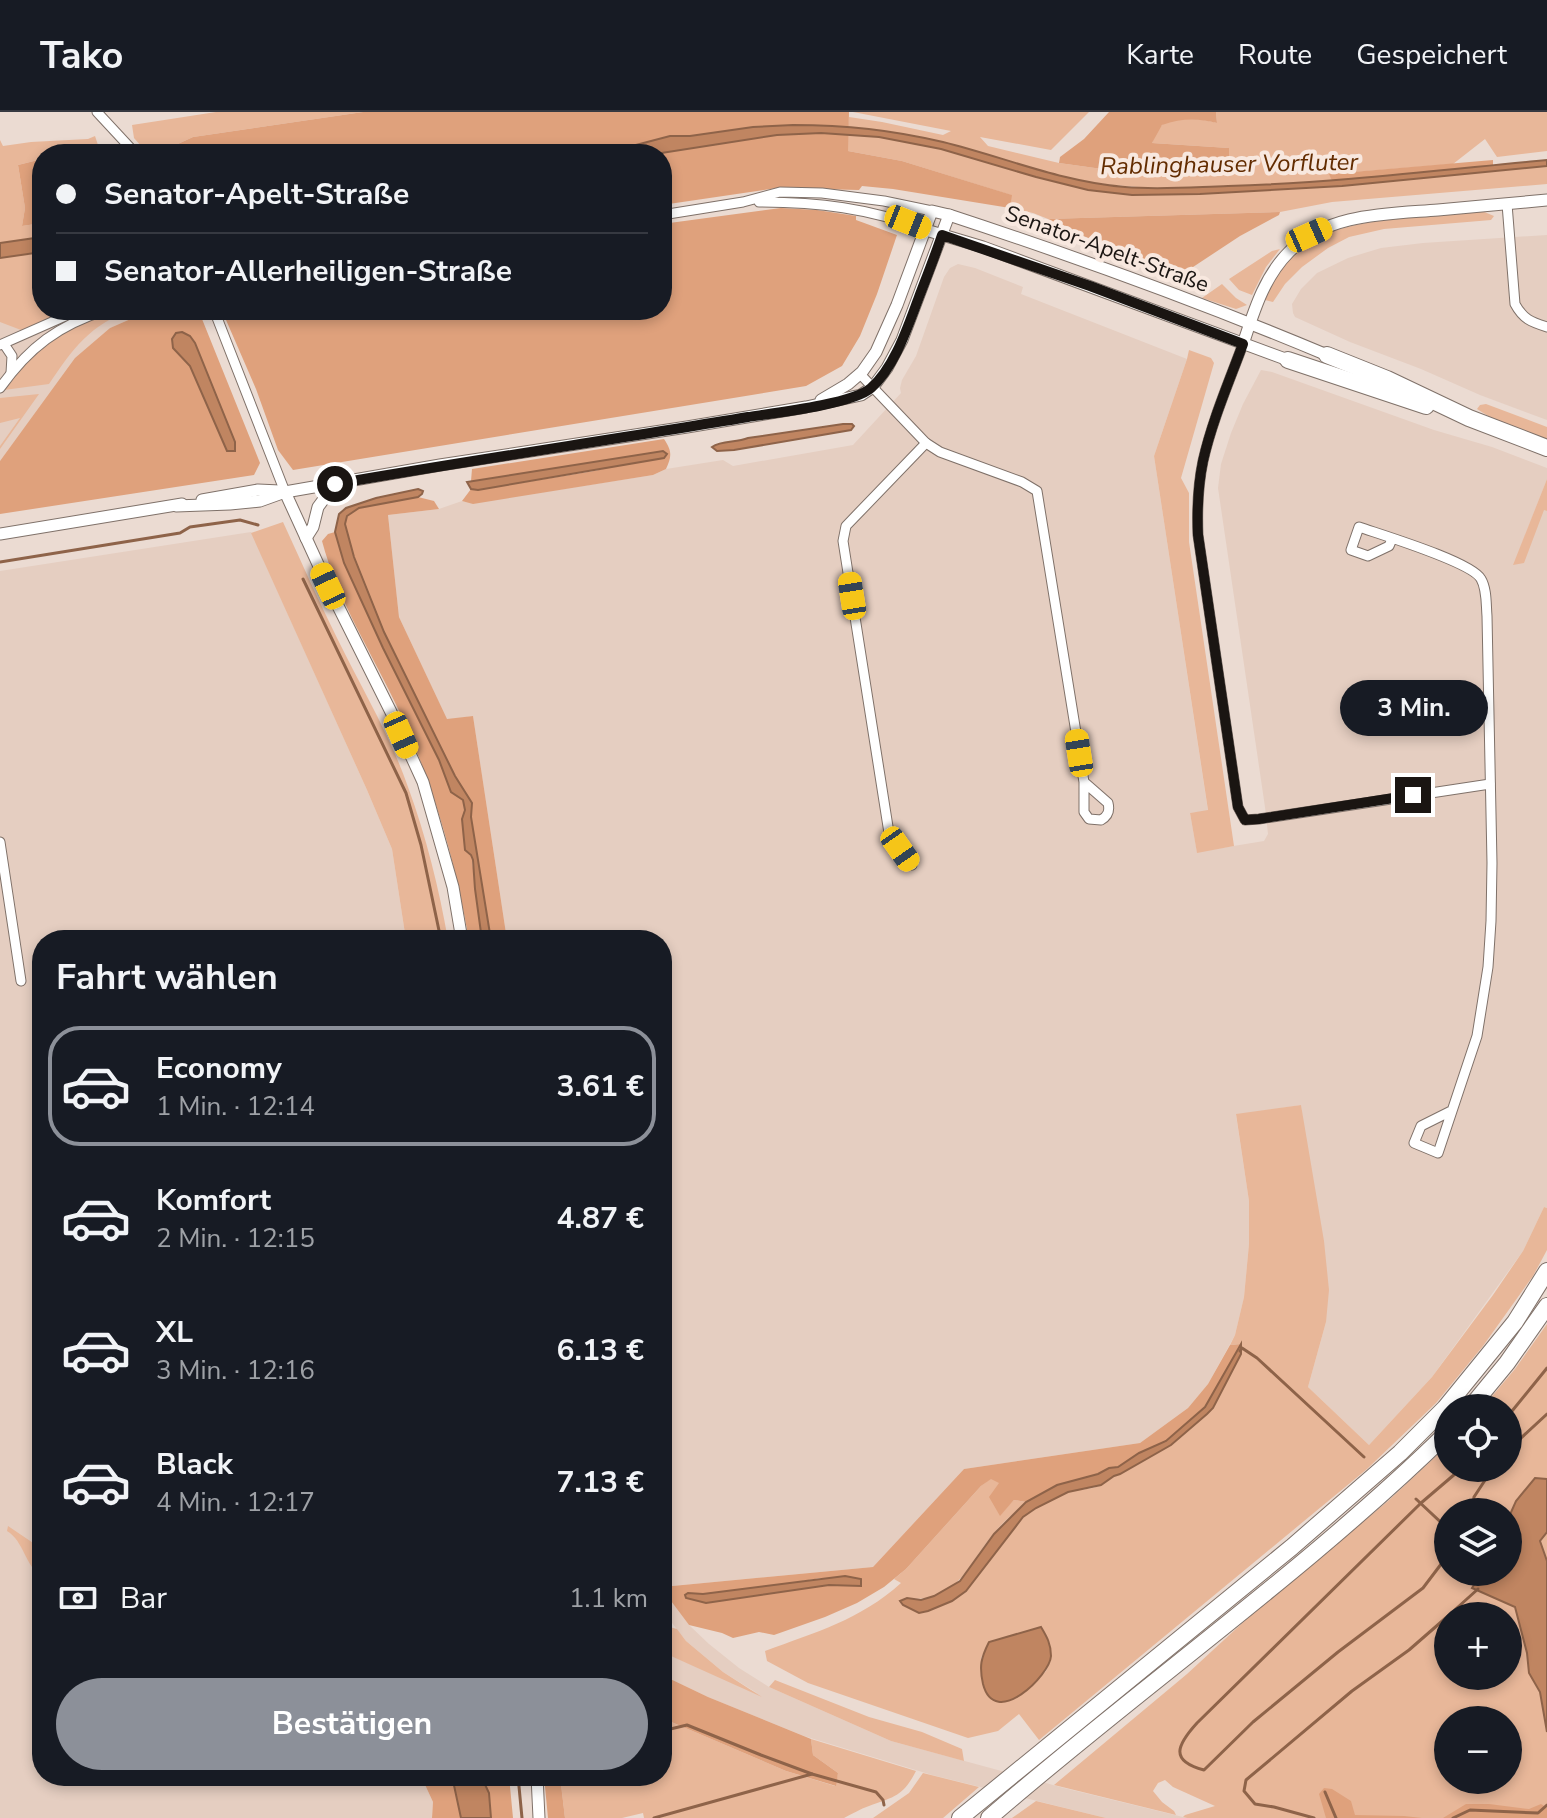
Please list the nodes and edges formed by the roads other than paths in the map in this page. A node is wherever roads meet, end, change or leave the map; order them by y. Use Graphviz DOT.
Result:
graph roads {
  1 [pos="97,112"];
  2 [pos="127,144"];
  3 [pos="1547,200"];
  4 [pos="743,202"];
  5 [pos="1507,204"];
  6 [pos="932,211"];
  7 [pos="672,213"];
  8 [pos="949,215"];
  9 [pos="926,230"];
  10 [pos="942,235"];
  11 [pos="57,320"];
  12 [pos="79,320"];
  13 [pos="218,320"];
  14 [pos="1249,323"];
  15 [pos="1547,327"];
  16 [pos="1243,344"];
  17 [pos="2,345"];
  18 [pos="1327,355"];
  19 [pos="1288,360"];
  20 [pos="11,373"];
  21 [pos="860,374"];
  22 [pos="873,387"];
  23 [pos="0,388"];
  24 [pos="806,407"];
  25 [pos="1469,418"];
  26 [pos="926,443"];
  27 [pos="1547,448"];
  28 [pos="335,484"];
  29 [pos="285,492"];
  30 [pos="0,534"];
  31 [pos="306,538"];
  32 [pos="1392,539"];
  33 [pos="1084,782"];
  34 [pos="1490,784"];
  35 [pos="0,842"];
  36 [pos="912,865"];
  37 [pos="460,930"];
  38 [pos="21,981"];
  39 [pos="1451,1111"];
  40 [pos="1547,1271"];
  41 [pos="1547,1306"];
  42 [pos="1482,1394"];
  43 [pos="1434,1446"];
  44 [pos="537,1786"];
  45 [pos="993,1814"];
  46 [pos="539,1818"];
  47 [pos="960,1818"];
  1 -- 2 [label="street"];
  3 -- 5 [label="street"];
  4 -- 6 [label="street"];
  4 -- 7 [label="street"];
  4 -- 9 [label="street"];
  5 -- 14 [label="street"];
  5 -- 15 [label="street"];
  6 -- 8 [label="street, Senator-Apelt-Straße"];
  6 -- 9 [label="street"];
  8 -- 10 [label="street"];
  8 -- 14 [label="street, Senator-Apelt-Straße"];
  9 -- 10 [label="street, Senator-Apelt-Straße"];
  9 -- 21 [label="street"];
  10 -- 16 [label="street, Senator-Apelt-Straße"];
  10 -- 22 [label="street"];
  11 -- 17 [label="street"];
  12 -- 20 [label="street"];
  13 -- 29 [label="street"];
  14 -- 16 [label="street"];
  14 -- 18 [label="street, Senator-Apelt-Straße"];
  16 -- 19 [label="street, Senator-Apelt-Straße"];
  16 -- 34 [label="street"];
  17 -- 20 [label="street"];
  18 -- 25 [label="highway"];
  19 -- 25 [label="highway"];
  20 -- 23 [label="street"];
  21 -- 22 [label="street"];
  21 -- 24 [label="street"];
  22 -- 24 [label="street"];
  22 -- 26 [label="street"];
  24 -- 28 [label="street"];
  25 -- 27 [label="highway"];
  26 -- 33 [label="street"];
  26 -- 36 [label="street"];
  28 -- 29 [label="street"];
  28 -- 31 [label="street"];
  29 -- 30 [label="street"];
  29 -- 31 [label="street"];
  31 -- 37 [label="street"];
  32 -- 34 [label="street"];
  34 -- 39 [label="street"];
  35 -- 38 [label="street"];
  39 -- 39 [label="street"];
  40 -- 47 [label="highway"];
  41 -- 42 [label="highway"];
  43 -- 45 [label="highway"];
  44 -- 46 [label="street"];
}
